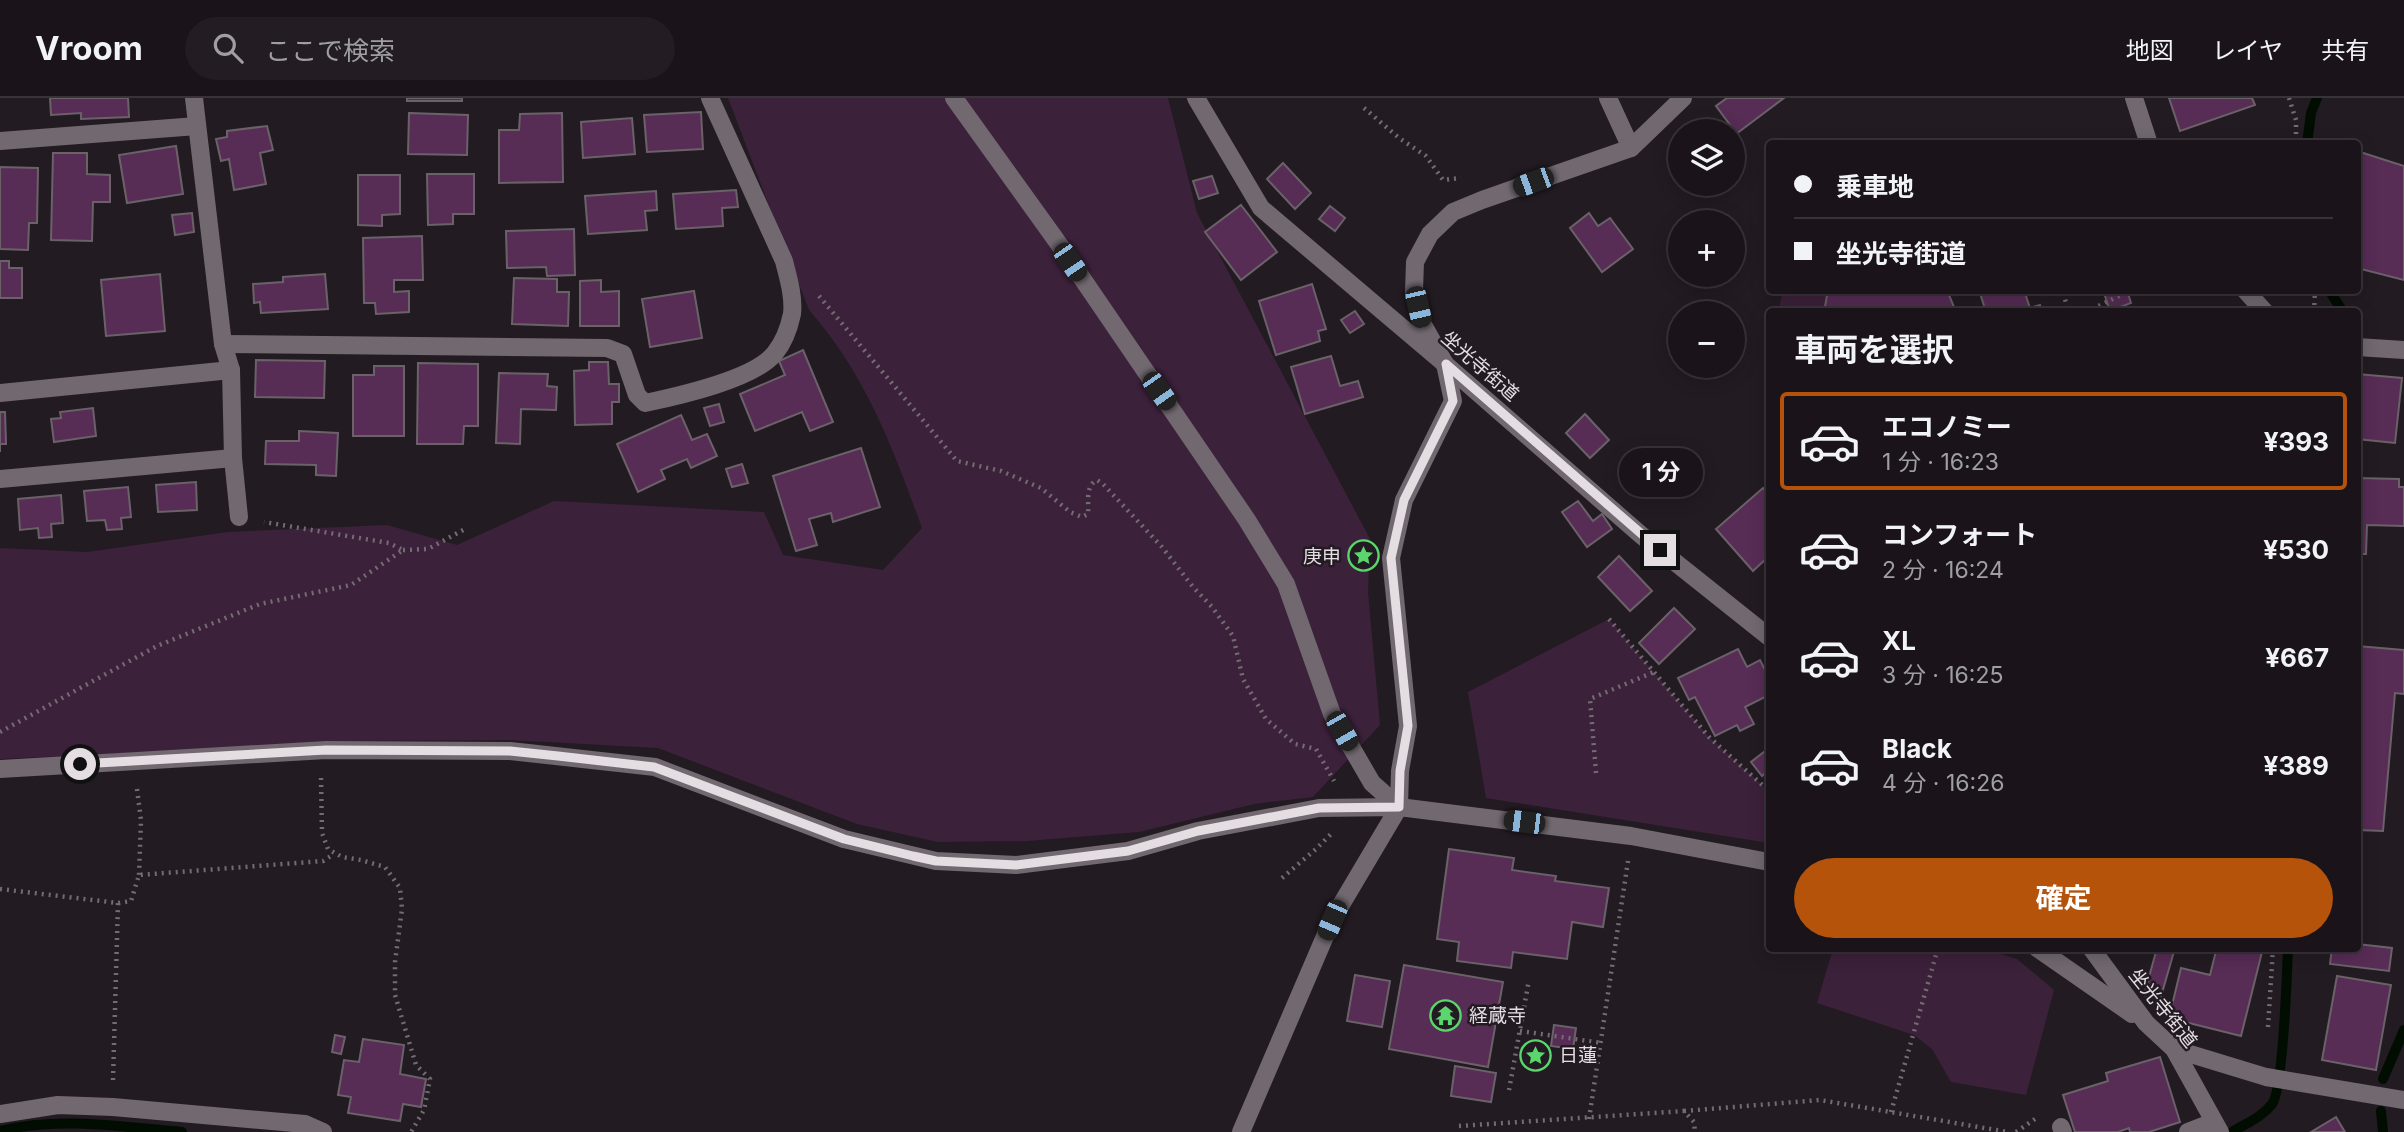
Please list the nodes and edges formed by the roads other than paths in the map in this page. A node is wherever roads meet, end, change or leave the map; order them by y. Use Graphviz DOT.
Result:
graph roads {
  1 [pos="194,98"];
  2 [pos="710,98"];
  3 [pos="954,98"];
  4 [pos="1196,98"];
  5 [pos="1608,98"];
  6 [pos="1684,98"];
  7 [pos="2134,98"];
  8 [pos="197,126"];
  9 [pos="2147,140"];
  10 [pos="0,141"];
  11 [pos="1631,148"];
  12 [pos="2249,294"];
  13 [pos="2261,308"];
  14 [pos="223,344"];
  15 [pos="2361,347"];
  16 [pos="2404,350"];
  17 [pos="1446,364"];
  18 [pos="231,370"];
  19 [pos="0,393"];
  20 [pos="233,457"];
  21 [pos="0,479"];
  22 [pos="239,517"];
  23 [pos="1766,635"];
  24 [pos="0,769"];
  25 [pos="1399,807"];
  26 [pos="1766,861"];
  27 [pos="2044,952"];
  28 [pos="2087,952"];
  29 [pos="2094,952"];
  30 [pos="2105,968"];
  31 [pos="2146,1023"];
  32 [pos="2174,1049"];
  33 [pos="2404,1100"];
  34 [pos="0,1114"];
  35 [pos="2217,1127"];
  36 [pos="323,1132"];
  37 [pos="1241,1132"];
  38 [pos="2188,1132"];
  1 -- 8 [label="street"];
  2 -- 14 [label="street"];
  3 -- 25 [label="street"];
  4 -- 17 [label="street, 坐光寺街道"];
  5 -- 11 [label="street"];
  6 -- 11 [label="street"];
  7 -- 9 [label="street"];
  8 -- 10 [label="street"];
  8 -- 14 [label="street"];
  11 -- 17 [label="street"];
  12 -- 13 [label="street"];
  14 -- 18 [label="street"];
  15 -- 16 [label="street"];
  17 -- 23 [label="street, 坐光寺街道"];
  17 -- 25 [label="street"];
  18 -- 19 [label="street"];
  18 -- 20 [label="street"];
  20 -- 21 [label="street"];
  20 -- 22 [label="street"];
  24 -- 25 [label="street"];
  25 -- 26 [label="street"];
  25 -- 37 [label="street"];
  27 -- 31 [label="street"];
  28 -- 30 [label="street"];
  29 -- 30 [label="street, 坐光寺街道"];
  30 -- 31 [label="street, 坐光寺街道"];
  31 -- 32 [label="street, 坐光寺街道"];
  32 -- 33 [label="street"];
  32 -- 35 [label="street, 坐光寺街道"];
  34 -- 36 [label="street"];
  35 -- 38 [label="street"];
}
